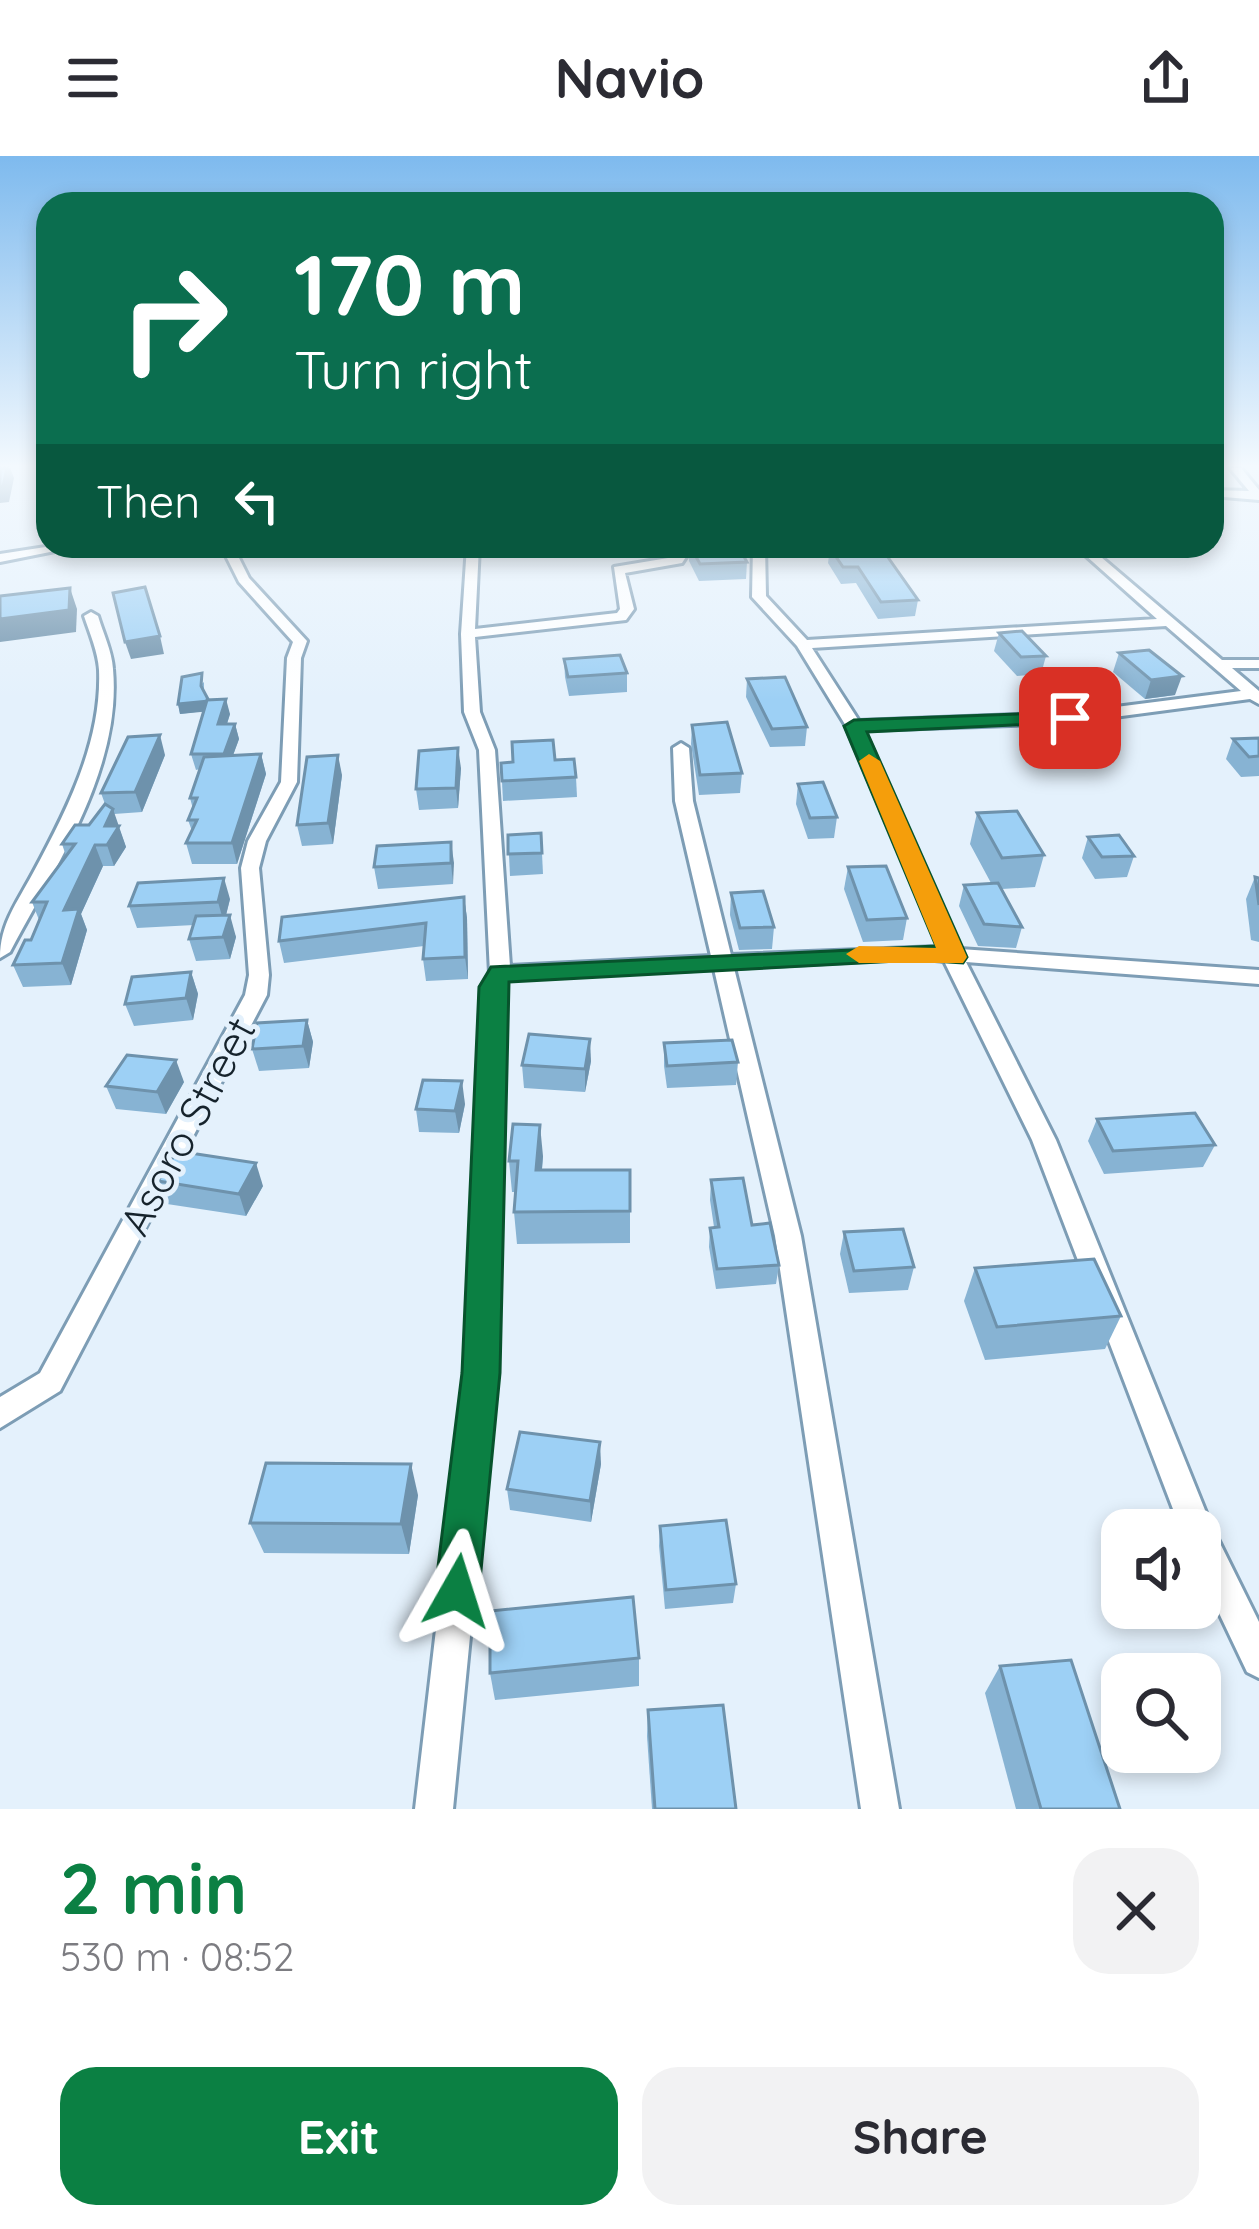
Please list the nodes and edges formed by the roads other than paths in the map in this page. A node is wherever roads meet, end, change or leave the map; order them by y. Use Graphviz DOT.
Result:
graph roads {
  1 [pos="36,552"];
  2 [pos="0,558"];
  3 [pos="233,558"];
  4 [pos="472,558"];
  5 [pos="679,558"];
  6 [pos="760,558"];
  7 [pos="1095,558"];
  8 [pos="91,616"];
  9 [pos="1167,622"];
  10 [pos="468,634"];
  11 [pos="802,644"];
  12 [pos="1217,664"];
  13 [pos="1259,664"];
  14 [pos="1256,697"];
  15 [pos="854,726"];
  16 [pos="681,748"];
  17 [pos="0,952"];
  18 [pos="953,957"];
  19 [pos="724,966"];
  20 [pos="500,974"];
  21 [pos="1259,977"];
  22 [pos="0,1414"];
  23 [pos="1189,1509"];
  24 [pos="1221,1581"];
  25 [pos="1259,1660"];
  26 [pos="434,1809"];
  27 [pos="880,1809"];
  1 -- 2 [label="street"];
  3 -- 22 [label="street, Asoro Street"];
  4 -- 10 [label="street"];
  5 -- 10 [label="street"];
  6 -- 11 [label="street"];
  7 -- 9 [label="street"];
  8 -- 17 [label="street"];
  9 -- 11 [label="street"];
  9 -- 12 [label="street"];
  10 -- 20 [label="street"];
  11 -- 15 [label="street"];
  12 -- 13 [label="street"];
  12 -- 14 [label="street"];
  14 -- 15 [label="street"];
  15 -- 18 [label="street"];
  16 -- 19 [label="street"];
  18 -- 19 [label="street"];
  18 -- 21 [label="street"];
  18 -- 23 [label="street"];
  19 -- 20 [label="street"];
  19 -- 27 [label="street"];
  20 -- 26 [label="street"];
  24 -- 25 [label="street"];
}
